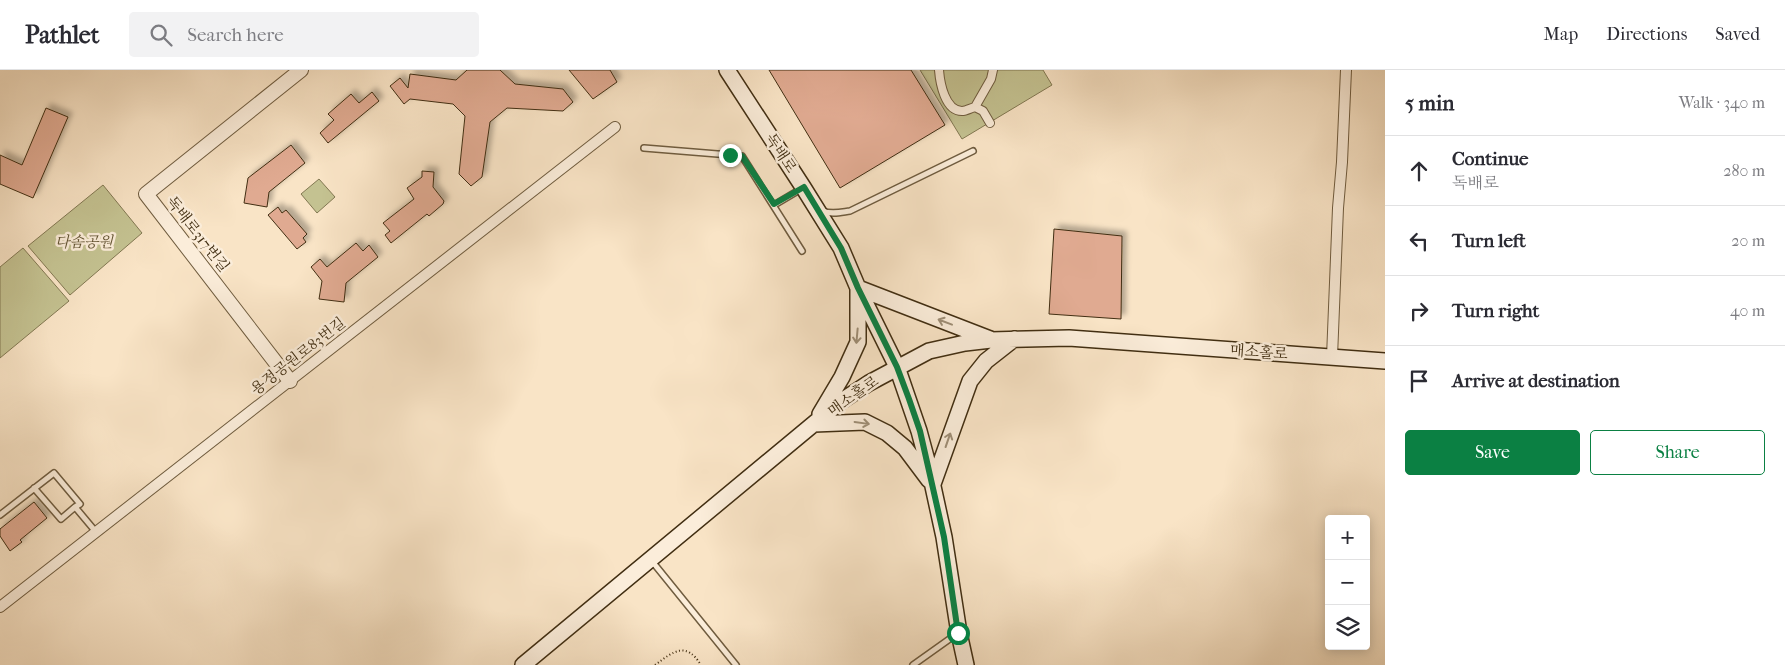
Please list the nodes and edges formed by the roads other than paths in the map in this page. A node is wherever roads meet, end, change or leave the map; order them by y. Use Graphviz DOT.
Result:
graph roads {
  1 [pos="301,70"];
  2 [pos="727,70"];
  3 [pos="939,70"];
  4 [pos="993,70"];
  5 [pos="1346,70"];
  6 [pos="975,108"];
  7 [pos="990,123"];
  8 [pos="615,128"];
  9 [pos="644,148"];
  10 [pos="973,150"];
  11 [pos="804,187"];
  12 [pos="774,204"];
  13 [pos="815,206"];
  14 [pos="802,251"];
  15 [pos="858,288"];
  16 [pos="1014,339"];
  17 [pos="991,340"];
  18 [pos="1332,357"];
  19 [pos="1385,361"];
  20 [pos="897,367"];
  21 [pos="290,381"];
  22 [pos="814,424"];
  23 [pos="933,486"];
  24 [pos="34,488"];
  25 [pos="75,507"];
  26 [pos="0,514"];
  27 [pos="96,532"];
  28 [pos="650,559"];
  29 [pos="0,607"];
  30 [pos="958,633"];
  31 [pos="523,665"];
  32 [pos="736,665"];
  33 [pos="914,665"];
  34 [pos="966,665"];
  1 -- 21 [label="street, 독배로317번길"];
  2 -- 11 [label="main road, 독배로"];
  3 -- 6 [label="street"];
  4 -- 6 [label="street"];
  5 -- 18 [label="street"];
  6 -- 7 [label="street"];
  8 -- 21 [label="street, 용정공원로83번길"];
  9 -- 12 [label="lane"];
  10 -- 13 [label="lane"];
  11 -- 12 [label="lane"];
  11 -- 13 [label="main road, 독배로"];
  12 -- 14 [label="lane"];
  13 -- 15 [label="main road, 독배로"];
  17 -- 15 [label="main road, one-way"];
  15 -- 20 [label="main road, 독배로"];
  15 -- 22 [label="main road, one-way"];
  16 -- 17 [label="main road, 매소홀로"];
  16 -- 18 [label="main road, 매소홀로"];
  23 -- 16 [label="main road, one-way"];
  17 -- 20 [label="main road, 매소홀로"];
  18 -- 19 [label="main road, 매소홀로"];
  20 -- 22 [label="main road, 매소홀로"];
  20 -- 23 [label="main road, 독배로"];
  21 -- 27 [label="street, 용정공원로83번길"];
  22 -- 23 [label="main road, one-way"];
  22 -- 28 [label="main road, 매소홀로"];
  23 -- 30 [label="main road, 독배로"];
  24 -- 25 [label="lane"];
  24 -- 25 [label="lane"];
  24 -- 26 [label="lane"];
  25 -- 27 [label="lane"];
  27 -- 29 [label="street, 용정공원로83번길"];
  28 -- 31 [label="main road, 매소홀로"];
  28 -- 32 [label="lane"];
  30 -- 33 [label="lane"];
  30 -- 34 [label="main road, 독배로"];
}
